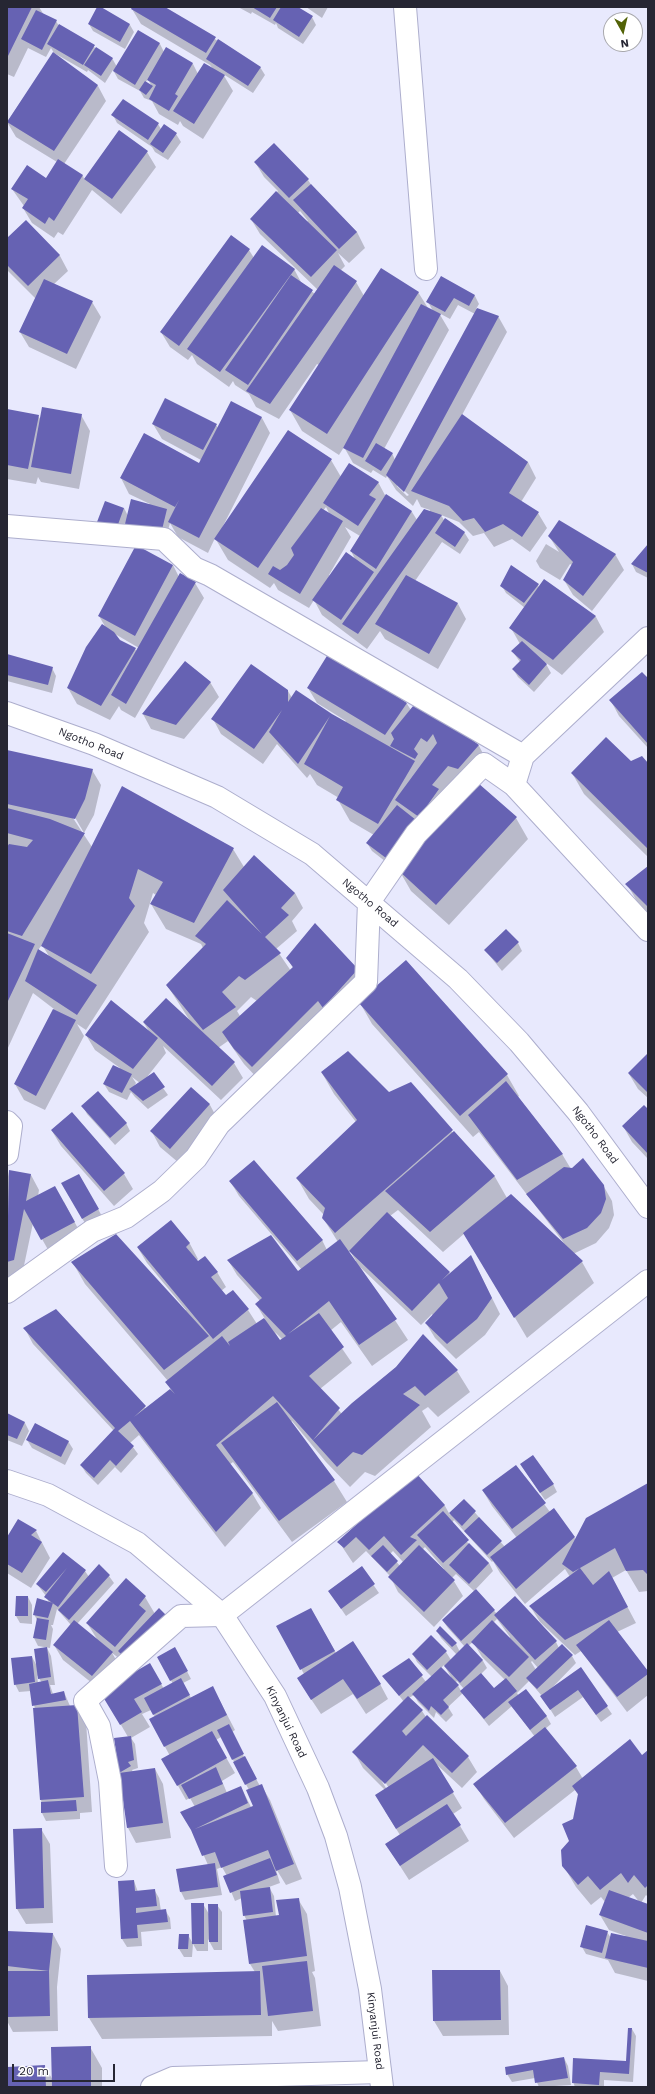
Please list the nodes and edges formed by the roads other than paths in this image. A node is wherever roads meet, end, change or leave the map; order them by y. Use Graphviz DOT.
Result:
graph roads {
  1 [pos="405,7"];
  2 [pos="426,269"];
  3 [pos="7,526"];
  4 [pos="648,638"];
  5 [pos="7,713"];
  6 [pos="523,756"];
  7 [pos="514,785"];
  8 [pos="369,902"];
  9 [pos="648,930"];
  10 [pos="7,1122"];
  11 [pos="7,1154"];
  12 [pos="648,1207"];
  13 [pos="648,1281"];
  14 [pos="7,1292"];
  15 [pos="7,1481"];
  16 [pos="222,1615"];
  17 [pos="116,1866"];
  18 [pos="381,2079"];
  19 [pos="152,2087"];
  1 -- 2 [label="street"];
  3 -- 6 [label="street"];
  4 -- 6 [label="street"];
  5 -- 8 [label="street, Ngotho Road"];
  6 -- 7 [label="street"];
  7 -- 8 [label="street"];
  7 -- 9 [label="street"];
  8 -- 12 [label="street, Ngotho Road"];
  8 -- 14 [label="street"];
  10 -- 11 [label="street"];
  13 -- 16 [label="street"];
  15 -- 16 [label="street, Kinyanjui Road"];
  16 -- 17 [label="street"];
  16 -- 18 [label="street, Kinyanjui Road"];
  18 -- 19 [label="street"];
}
